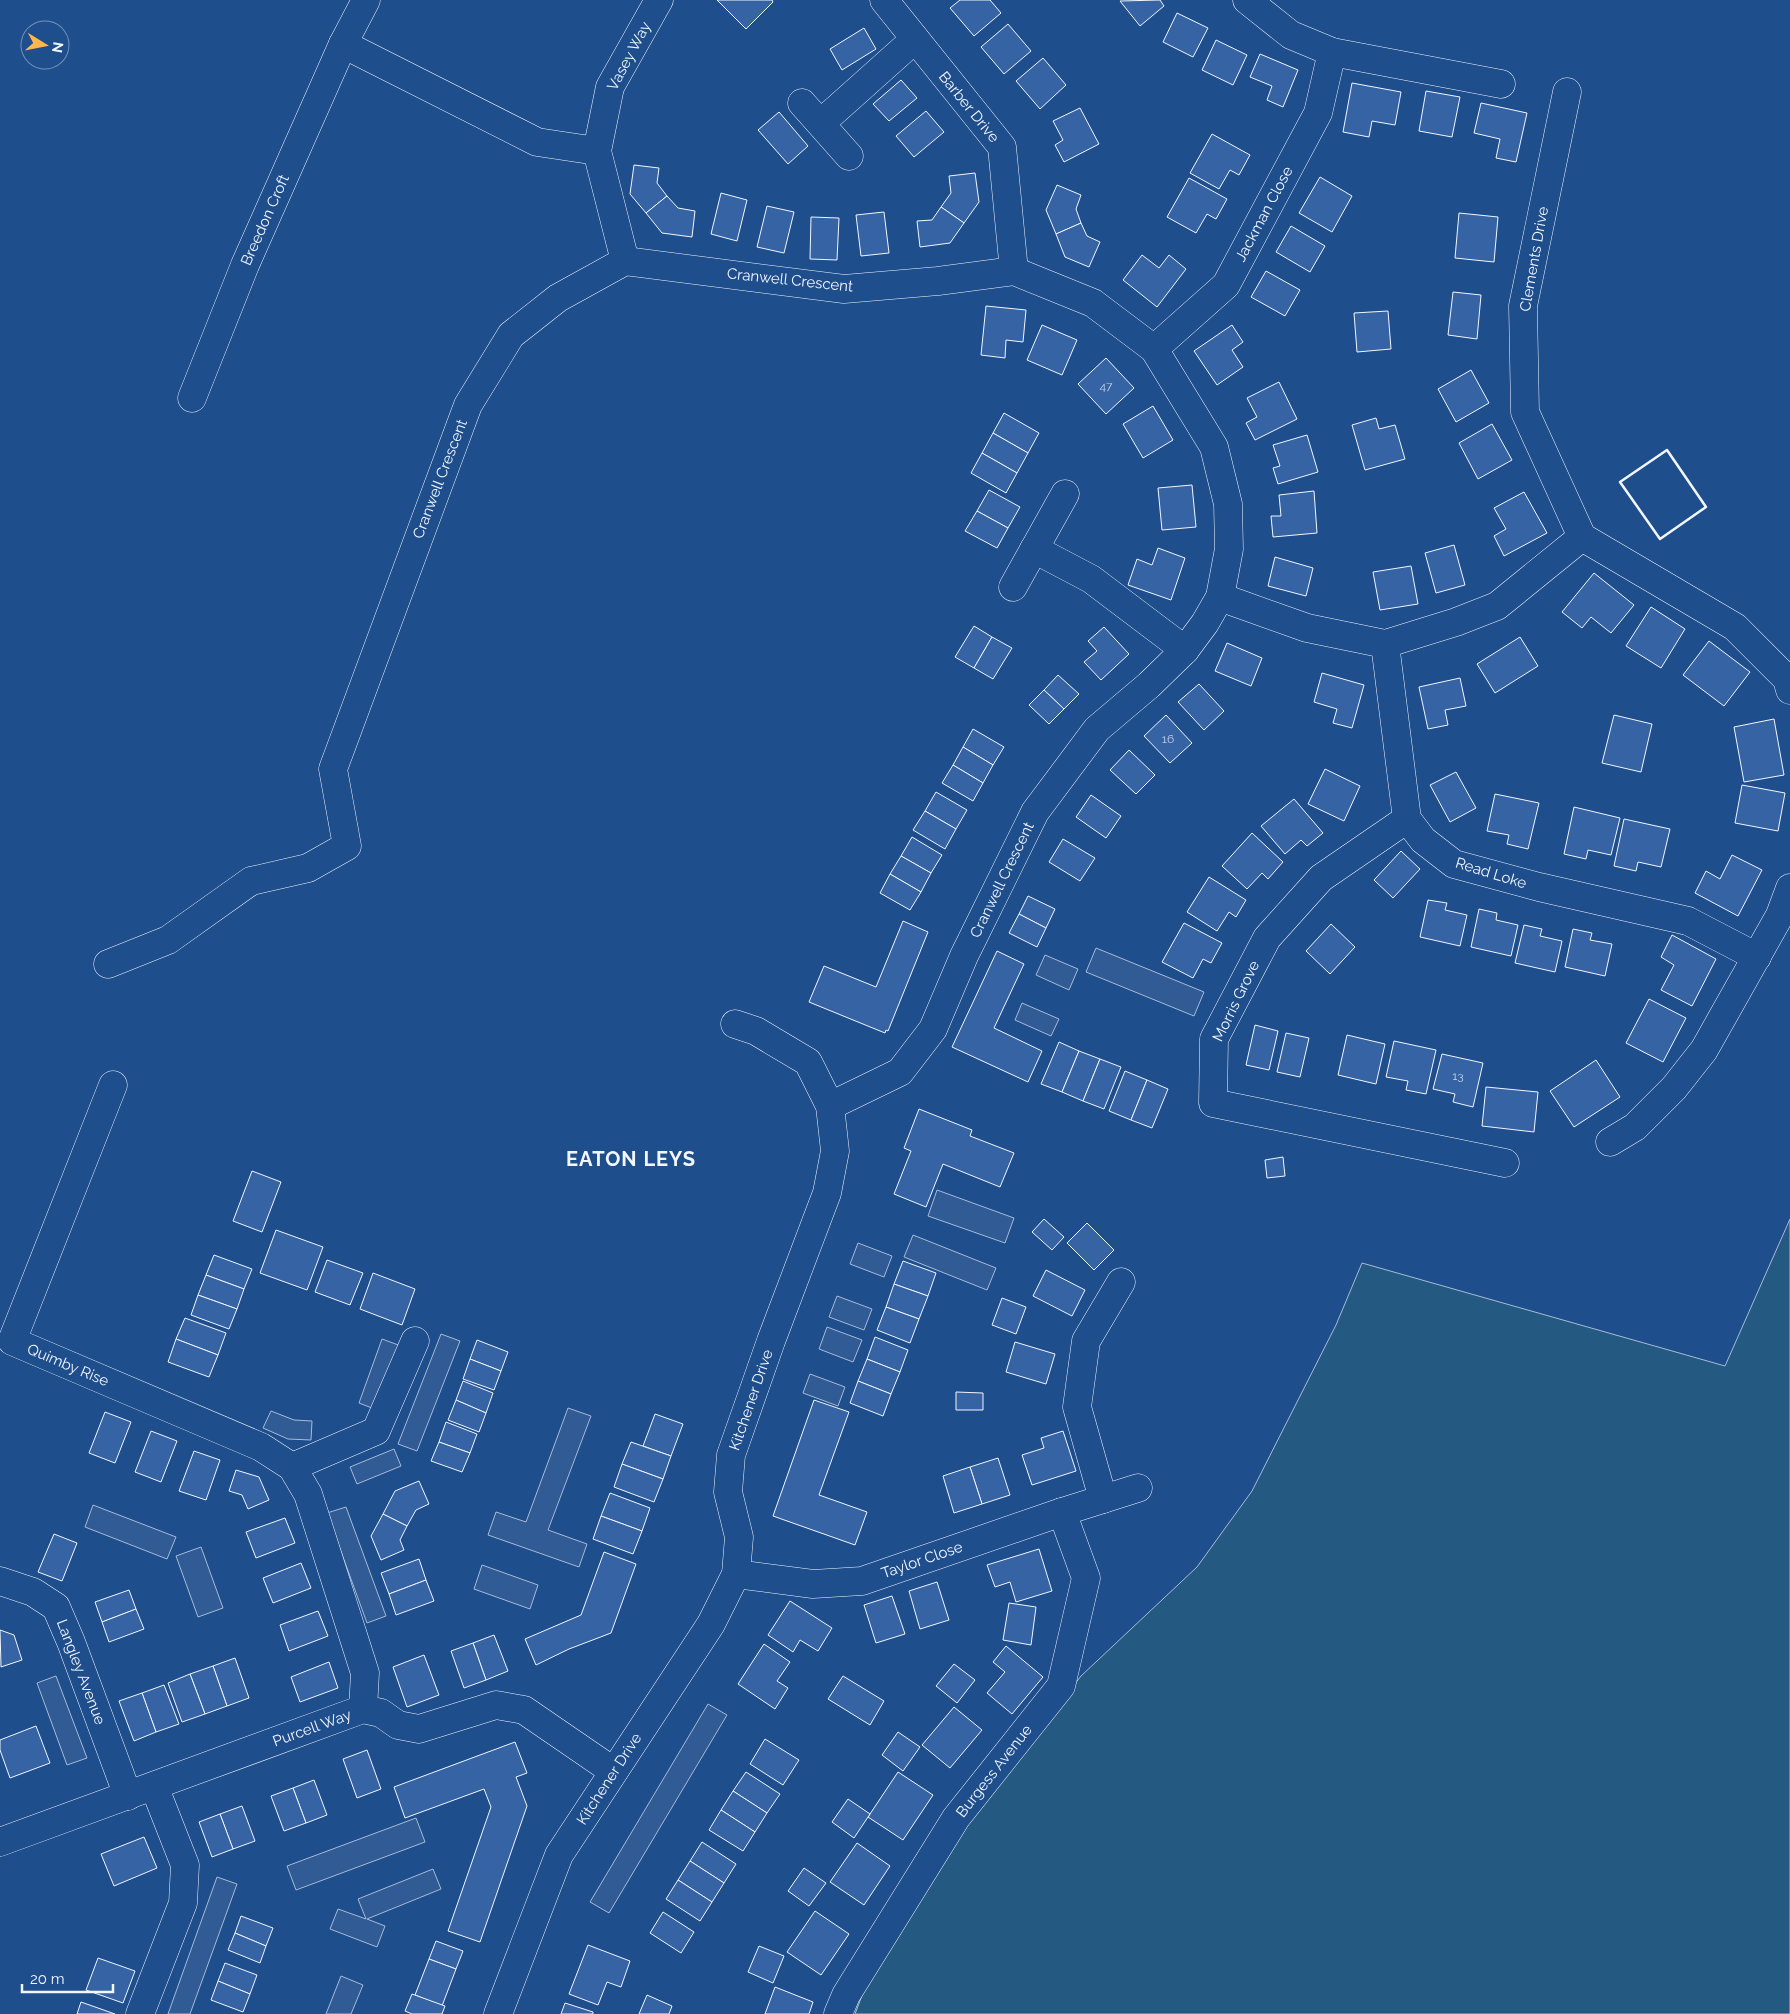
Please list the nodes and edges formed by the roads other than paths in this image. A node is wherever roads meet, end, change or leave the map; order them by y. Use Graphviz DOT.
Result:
graph roads {
  1 [pos="366,0"];
  2 [pos="659,0"];
  3 [pos="884,0"];
  4 [pos="1247,0"];
  5 [pos="916,39"];
  6 [pos="343,44"];
  7 [pos="1332,52"];
  8 [pos="1501,84"];
  9 [pos="1567,92"];
  10 [pos="802,103"];
  11 [pos="821,123"];
  12 [pos="597,151"];
  13 [pos="849,156"];
  14 [pos="625,261"];
  15 [pos="1014,271"];
  16 [pos="1154,349"];
  17 [pos="192,398"];
  18 [pos="1064,494"];
  19 [pos="1582,537"];
  20 [pos="1034,548"];
  21 [pos="1012,587"];
  22 [pos="1220,597"];
  23 [pos="1385,644"];
  24 [pos="1185,650"];
  25 [pos="1790,690"];
  26 [pos="1407,819"];
  27 [pos="1790,888"];
  28 [pos="1757,957"];
  29 [pos="108,964"];
  30 [pos="735,1024"];
  31 [pos="113,1085"];
  32 [pos="830,1106"];
  33 [pos="1610,1142"];
  34 [pos="1506,1163"];
  35 [pos="1121,1282"];
  36 [pos="415,1341"];
  37 [pos="292,1467"];
  38 [pos="1138,1488"];
  39 [pos="1104,1499"];
  40 [pos="1062,1512"];
  41 [pos="736,1574"];
  42 [pos="0,1581"];
  43 [pos="363,1709"];
  44 [pos="613,1771"];
  45 [pos="154,1786"];
  46 [pos="128,1796"];
  47 [pos="0,1842"];
  48 [pos="140,2014"];
  49 [pos="498,2014"];
  50 [pos="838,2014"];
  1 -- 6 [label="street, Breedon Croft"];
  2 -- 12 [label="street, Vasey Way"];
  3 -- 5 [label="street, Barber Drive"];
  4 -- 7 [label="street"];
  5 -- 11 [label="street"];
  5 -- 15 [label="street, Barber Drive"];
  6 -- 12 [label="street"];
  6 -- 17 [label="street, Breedon Croft"];
  7 -- 8 [label="street"];
  7 -- 16 [label="street, Jackman Close"];
  9 -- 19 [label="street, Clements Drive"];
  10 -- 11 [label="street"];
  11 -- 13 [label="street"];
  12 -- 14 [label="street, Vasey Way"];
  14 -- 15 [label="street, Cranwell Crescent"];
  14 -- 29 [label="street, Cranwell Crescent"];
  15 -- 16 [label="street, Cranwell Crescent"];
  16 -- 22 [label="street, Cranwell Crescent"];
  18 -- 20 [label="street"];
  19 -- 23 [label="street"];
  19 -- 25 [label="street"];
  20 -- 21 [label="street"];
  20 -- 24 [label="street"];
  22 -- 23 [label="street"];
  22 -- 24 [label="street, Cranwell Crescent"];
  23 -- 26 [label="street"];
  24 -- 32 [label="street, Cranwell Crescent"];
  26 -- 28 [label="street, Read Loke"];
  26 -- 34 [label="street, Morris Grove"];
  27 -- 28 [label="street"];
  28 -- 33 [label="street"];
  30 -- 32 [label="street, Kitchener Drive"];
  31 -- 37 [label="street, Quimby Rise"];
  32 -- 41 [label="street, Kitchener Drive"];
  35 -- 39 [label="street"];
  36 -- 37 [label="street"];
  37 -- 43 [label="street, Quimby Rise"];
  38 -- 39 [label="street, Taylor Close"];
  39 -- 40 [label="street, Taylor Close"];
  40 -- 41 [label="street, Taylor Close"];
  40 -- 50 [label="street, Burgess Avenue"];
  41 -- 44 [label="street, Kitchener Drive"];
  42 -- 46 [label="street, Langley Avenue"];
  43 -- 44 [label="street, Purcell Way"];
  43 -- 45 [label="street, Purcell Way"];
  44 -- 49 [label="street, Kitchener Drive"];
  45 -- 46 [label="street, Purcell Way"];
  45 -- 48 [label="street"];
  46 -- 47 [label="street, Purcell Way"];
}
